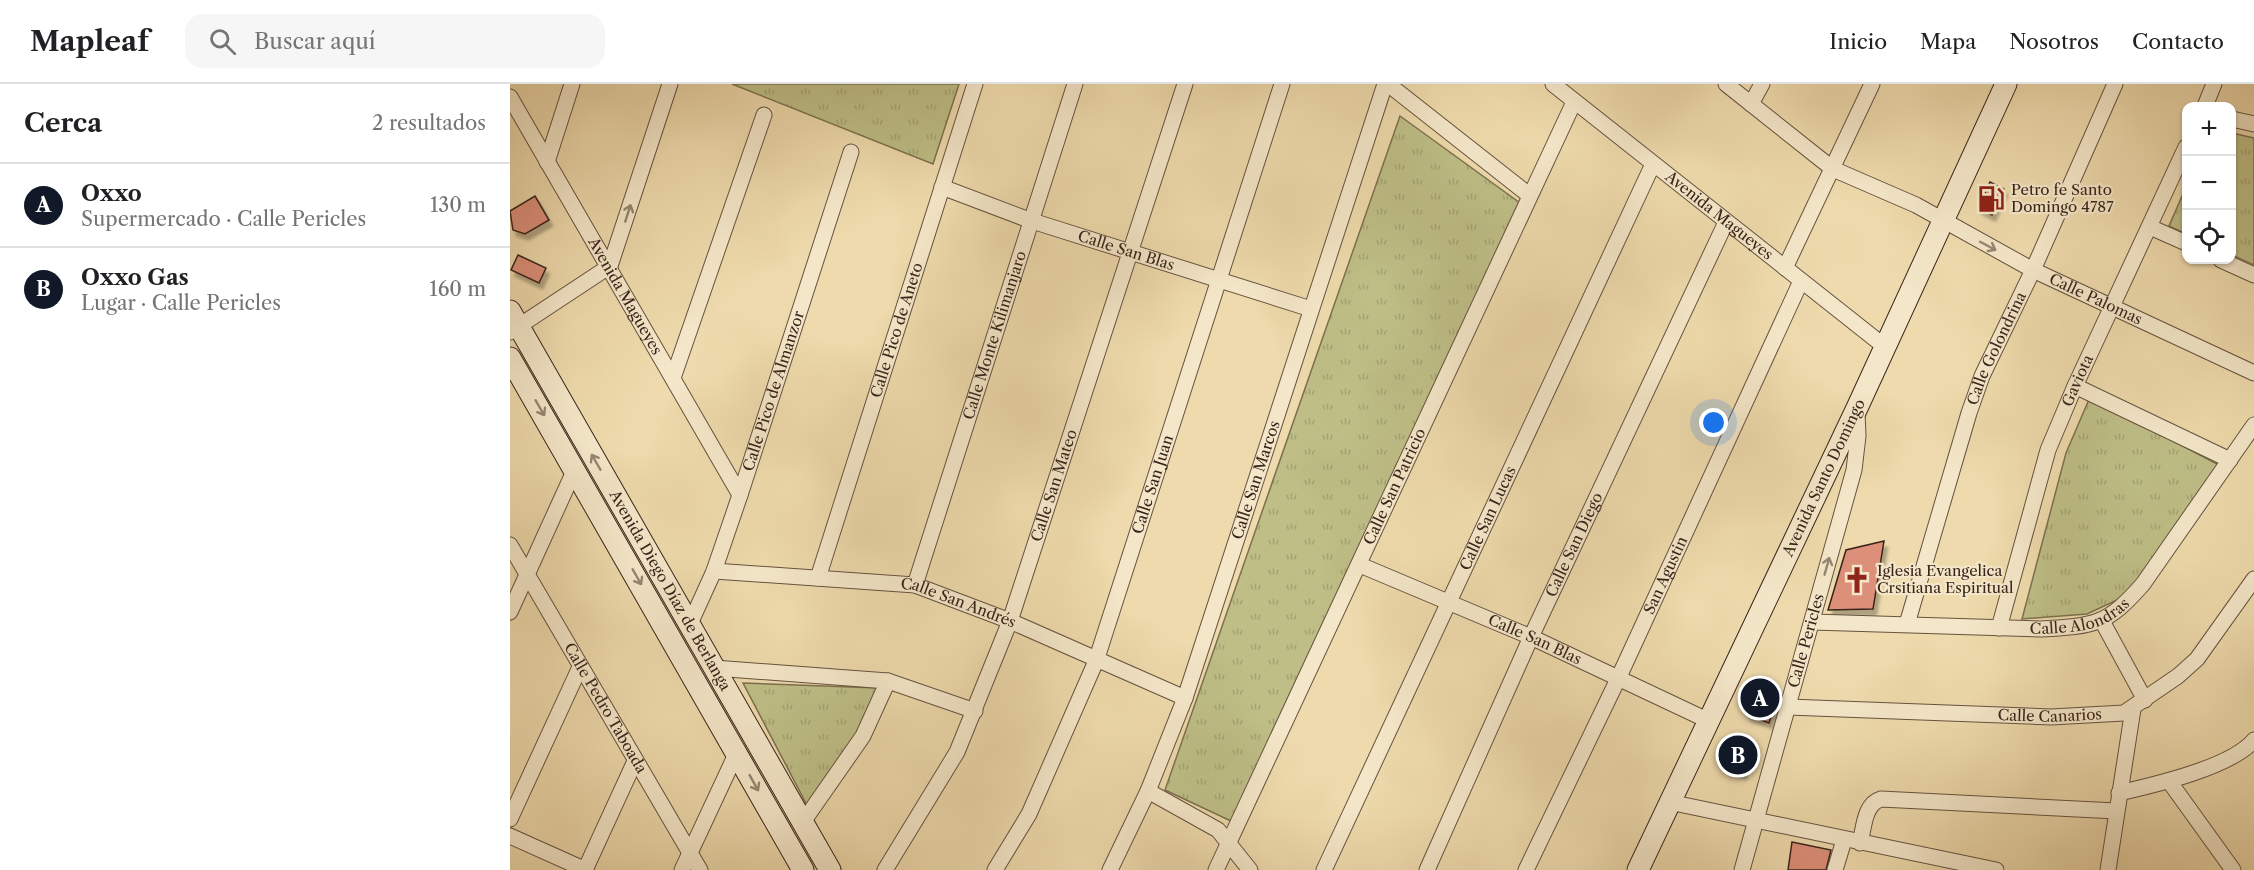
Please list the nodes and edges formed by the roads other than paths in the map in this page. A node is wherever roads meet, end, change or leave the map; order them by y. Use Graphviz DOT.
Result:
graph roads {
  1 [pos="572,84"];
  2 [pos="670,84"];
  3 [pos="975,84"];
  4 [pos="1075,84"];
  5 [pos="1185,84"];
  6 [pos="1282,84"];
  7 [pos="1387,84"];
  8 [pos="1553,84"];
  9 [pos="1726,84"];
  10 [pos="1762,84"];
  11 [pos="1872,84"];
  12 [pos="2006,84"];
  13 [pos="2115,84"];
  14 [pos="2214,84"];
  15 [pos="510,97"];
  16 [pos="1574,102"];
  17 [pos="2207,102"];
  18 [pos="1751,104"];
  19 [pos="764,115"];
  20 [pos="2236,120"];
  21 [pos="2254,124"];
  22 [pos="851,153"];
  23 [pos="2183,156"];
  24 [pos="547,162"];
  25 [pos="1653,164"];
  26 [pos="1833,169"];
  27 [pos="942,187"];
  28 [pos="1529,195"];
  29 [pos="1029,220"];
  30 [pos="1942,221"];
  31 [pos="1726,222"];
  32 [pos="2150,227"];
  33 [pos="2182,241"];
  34 [pos="1131,252"];
  35 [pos="2230,264"];
  36 [pos="608,268"];
  37 [pos="1785,268"];
  38 [pos="2033,270"];
  39 [pos="2254,275"];
  40 [pos="1218,280"];
  41 [pos="1801,281"];
  42 [pos="2113,307"];
  43 [pos="1311,309"];
  44 [pos="513,324"];
  45 [pos="1884,346"];
  46 [pos="510,358"];
  47 [pos="2254,373"];
  48 [pos="673,378"];
  49 [pos="2075,386"];
  50 [pos="1857,408"];
  51 [pos="2254,425"];
  52 [pos="2230,460"];
  53 [pos="575,469"];
  54 [pos="740,495"];
  55 [pos="510,545"];
  56 [pos="1360,565"];
  57 [pos="520,571"];
  58 [pos="714,571"];
  59 [pos="818,578"];
  60 [pos="2254,579"];
  61 [pos="915,585"];
  62 [pos="1449,602"];
  63 [pos="510,612"];
  64 [pos="1010,621"];
  65 [pos="2102,621"];
  66 [pos="1812,622"];
  67 [pos="1907,624"];
  68 [pos="689,626"];
  69 [pos="1999,628"];
  70 [pos="1531,637"];
  71 [pos="1096,661"];
  72 [pos="580,667"];
  73 [pos="714,668"];
  74 [pos="1618,679"];
  75 [pos="888,681"];
  76 [pos="1185,698"];
  77 [pos="2139,705"];
  78 [pos="1788,707"];
  79 [pos="975,711"];
  80 [pos="1707,720"];
  81 [pos="2252,746"];
  82 [pos="737,752"];
  83 [pos="635,761"];
  84 [pos="2169,781"];
  85 [pos="1148,791"];
  86 [pos="2119,793"];
  87 [pos="1669,802"];
  88 [pos="2116,811"];
  89 [pos="510,819"];
  90 [pos="1755,820"];
  91 [pos="802,822"];
  92 [pos="510,836"];
  93 [pos="1844,840"];
  94 [pos="1860,843"];
  95 [pos="1230,844"];
  96 [pos="690,852"];
  97 [pos="585,870"];
  98 [pos="682,870"];
  99 [pos="700,870"];
  100 [pos="803,870"];
  101 [pos="830,870"];
  102 [pos="885,870"];
  103 [pos="995,870"];
  104 [pos="1110,870"];
  105 [pos="1216,870"];
  106 [pos="1250,870"];
  107 [pos="1324,870"];
  108 [pos="1427,870"];
  109 [pos="1526,870"];
  110 [pos="1638,870"];
  111 [pos="1742,870"];
  112 [pos="1835,870"];
  113 [pos="1996,870"];
  114 [pos="2108,870"];
  115 [pos="2233,870"];
  1 -- 24 [label="street"];
  36 -- 2 [label="street, one-way"];
  3 -- 27 [label="street, Calle Pico de Aneto"];
  4 -- 29 [label="street, Calle Monte Kilimanjaro"];
  5 -- 34 [label="street, Calle San Mateo"];
  6 -- 40 [label="street, Calle San Juan"];
  7 -- 28 [label="street"];
  7 -- 43 [label="street, Calle San Marcos"];
  8 -- 16 [label="street, Avenida Magueyes"];
  9 -- 18 [label="street, Calle Palomas"];
  10 -- 18 [label="street"];
  11 -- 26 [label="street"];
  12 -- 30 [label="main road, Avenida Santo Domingo"];
  13 -- 38 [label="street, Calle Golondrina"];
  14 -- 17 [label="street"];
  15 -- 24 [label="street, Avenida Magueyes"];
  16 -- 25 [label="street, Avenida Magueyes"];
  16 -- 28 [label="street, Calle San Patricio"];
  18 -- 26 [label="street, Calle Palomas"];
  19 -- 48 [label="street"];
  20 -- 21 [label="street"];
  22 -- 54 [label="street, Calle Pico de Almanzor"];
  23 -- 32 [label="street, Gaviota"];
  24 -- 36 [label="street, Avenida Magueyes"];
  25 -- 31 [label="street, Avenida Magueyes"];
  25 -- 62 [label="street, Calle San Lucas"];
  26 -- 30 [label="street, Calle Palomas"];
  26 -- 37 [label="street"];
  27 -- 29 [label="street, Calle San Blas"];
  27 -- 59 [label="street, Calle Pico de Aneto"];
  28 -- 56 [label="street, Calle San Patricio"];
  29 -- 34 [label="street, Calle San Blas"];
  29 -- 61 [label="street, Calle Monte Kilimanjaro"];
  30 -- 38 [label="street, Calle Palomas, one-way"];
  30 -- 45 [label="main road, Avenida Santo Domingo"];
  31 -- 37 [label="street, Avenida Magueyes"];
  31 -- 70 [label="street, Calle San Diego"];
  32 -- 33 [label="street"];
  32 -- 42 [label="street, Gaviota"];
  34 -- 40 [label="street, Calle San Blas"];
  34 -- 64 [label="street, Calle San Mateo"];
  35 -- 39 [label="street"];
  36 -- 44 [label="street"];
  36 -- 48 [label="street, Avenida Magueyes"];
  37 -- 41 [label="street, Avenida Magueyes"];
  38 -- 42 [label="street, Calle Palomas"];
  38 -- 67 [label="street, Calle Golondrina"];
  40 -- 43 [label="street, Calle San Blas"];
  40 -- 71 [label="street, Calle San Juan"];
  41 -- 45 [label="street, Avenida Magueyes"];
  41 -- 74 [label="street, San Agustin"];
  42 -- 47 [label="street, Calle Palomas"];
  42 -- 49 [label="street, Gaviota"];
  43 -- 76 [label="street, Calle San Marcos"];
  68 -- 44 [label="main road, Avenida Diego Díaz de Berlanga, one-way"];
  45 -- 50 [label="main road, Avenida Santo Domingo"];
  46 -- 53 [label="main road, Avenida Diego Díaz de Berlanga, one-way"];
  48 -- 54 [label="street, Avenida Magueyes"];
  49 -- 52 [label="street"];
  49 -- 69 [label="street, Gaviota"];
  66 -- 50 [label="street, Calle Pericles, one-way"];
  50 -- 80 [label="main road, Avenida Santo Domingo"];
  51 -- 52 [label="street, Calle Alondras"];
  52 -- 65 [label="street, Calle Alondras"];
  53 -- 57 [label="street"];
  53 -- 82 [label="main road, Avenida Diego Díaz de Berlanga, one-way"];
  54 -- 58 [label="street, Calle Pico de Almanzor"];
  55 -- 57 [label="street, Calle Pedro Taboada"];
  56 -- 62 [label="street, Calle San Blas"];
  56 -- 95 [label="street, Calle San Patricio"];
  57 -- 63 [label="street"];
  57 -- 72 [label="street, Calle Pedro Taboada"];
  58 -- 59 [label="street, Calle San Andrés"];
  58 -- 68 [label="street, Calle Pico de Almanzor"];
  59 -- 61 [label="street, Calle San Andrés"];
  60 -- 77 [label="street, Calle Canarios"];
  61 -- 64 [label="street, Calle San Andrés"];
  62 -- 70 [label="street, Calle San Blas"];
  62 -- 107 [label="street, Calle San Lucas"];
  64 -- 71 [label="street, Calle San Andrés"];
  64 -- 79 [label="street, Calle San Mateo"];
  65 -- 69 [label="street, Calle Alondras"];
  65 -- 77 [label="street"];
  66 -- 67 [label="street, Calle Alondras"];
  66 -- 78 [label="street, Calle Pericles"];
  67 -- 69 [label="street, Calle Alondras"];
  68 -- 73 [label="main road, Avenida Diego Díaz de Berlanga"];
  70 -- 74 [label="street, Calle San Blas"];
  70 -- 108 [label="street, Calle San Diego"];
  71 -- 76 [label="street, Calle San Andrés"];
  71 -- 103 [label="street, Calle San Juan"];
  72 -- 83 [label="street, Calle Pedro Taboada"];
  72 -- 89 [label="street"];
  73 -- 75 [label="street"];
  73 -- 91 [label="main road, Avenida Diego Díaz de Berlanga"];
  74 -- 80 [label="street, Calle San Blas"];
  74 -- 109 [label="street, San Agustin"];
  75 -- 79 [label="street"];
  75 -- 91 [label="street"];
  76 -- 85 [label="street, Calle San Marcos"];
  77 -- 78 [label="street, Calle Canarios"];
  77 -- 86 [label="street"];
  78 -- 90 [label="street, Calle Pericles"];
  79 -- 102 [label="street, Calle San Mateo"];
  80 -- 87 [label="main road, Avenida Santo Domingo"];
  81 -- 84 [label="street"];
  82 -- 96 [label="street"];
  82 -- 100 [label="main road, Avenida Diego Díaz de Berlanga, one-way"];
  83 -- 96 [label="street, Calle Pedro Taboada"];
  83 -- 97 [label="street"];
  84 -- 86 [label="street"];
  84 -- 115 [label="street"];
  85 -- 95 [label="street"];
  85 -- 104 [label="street, Calle San Marcos"];
  86 -- 88 [label="street"];
  87 -- 90 [label="street"];
  87 -- 110 [label="main road, Avenida Santo Domingo"];
  88 -- 94 [label="street"];
  88 -- 114 [label="street"];
  90 -- 93 [label="street"];
  90 -- 111 [label="street, Calle Pericles"];
  91 -- 101 [label="main road, Avenida Diego Díaz de Berlanga"];
  92 -- 97 [label="street"];
  93 -- 94 [label="street"];
  93 -- 112 [label="street"];
  94 -- 113 [label="street"];
  95 -- 105 [label="street, Calle San Patricio"];
  95 -- 106 [label="street"];
  96 -- 98 [label="street"];
  96 -- 99 [label="street, Calle Pedro Taboada"];
}
